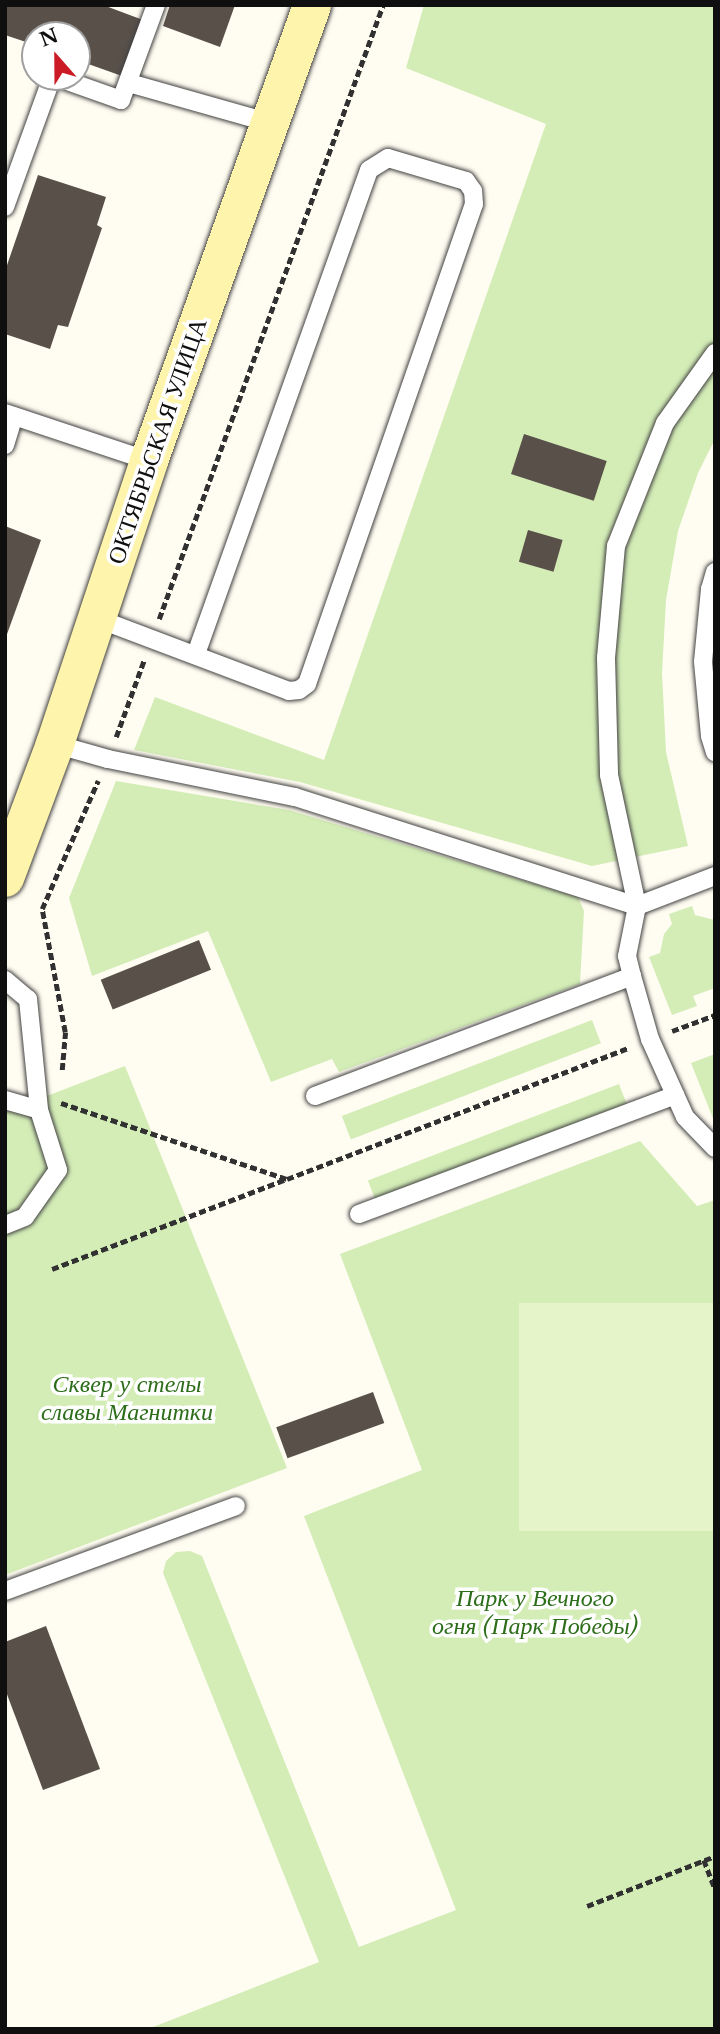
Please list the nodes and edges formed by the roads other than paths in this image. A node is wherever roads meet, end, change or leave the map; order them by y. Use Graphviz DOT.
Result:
graph roads {
  1 [pos="156,5"];
  2 [pos="312,5"];
  3 [pos="129,83"];
  4 [pos="91,90"];
  5 [pos="49,91"];
  6 [pos="270,123"];
  7 [pos="5,207"];
  8 [pos="715,353"];
  9 [pos="9,415"];
  10 [pos="5,445"];
  11 [pos="149,461"];
  12 [pos="715,572"];
  13 [pos="96,618"];
  14 [pos="195,654"];
  15 [pos="55,744"];
  16 [pos="715,752"];
  17 [pos="715,876"];
  18 [pos="5,878"];
  19 [pos="636,906"];
  20 [pos="632,976"];
  21 [pos="5,980"];
  22 [pos="675,1095"];
  23 [pos="315,1096"];
  24 [pos="5,1100"];
  25 [pos="39,1110"];
  26 [pos="715,1148"];
  27 [pos="359,1214"];
  28 [pos="5,1225"];
  29 [pos="236,1506"];
  30 [pos="5,1591"];
  1 -- 3 [label="lane"];
  2 -- 6 [label="main road, ОКТЯБРЬСКАЯ УЛИЦА"];
  3 -- 4 [label="lane"];
  3 -- 6 [label="lane"];
  5 -- 7 [label="lane"];
  6 -- 11 [label="main road, ОКТЯБРЬСКАЯ УЛИЦА"];
  8 -- 19 [label="lane"];
  9 -- 10 [label="lane"];
  9 -- 11 [label="lane"];
  11 -- 13 [label="main road, ОКТЯБРЬСКАЯ УЛИЦА"];
  12 -- 16 [label="lane"];
  13 -- 14 [label="lane"];
  13 -- 15 [label="main road, ОКТЯБРЬСКАЯ УЛИЦА"];
  14 -- 14 [label="lane"];
  15 -- 18 [label="main road, ОКТЯБРЬСКАЯ УЛИЦА"];
  15 -- 19 [label="lane"];
  17 -- 19 [label="lane"];
  19 -- 20 [label="lane"];
  20 -- 22 [label="lane"];
  20 -- 23 [label="lane"];
  21 -- 25 [label="lane"];
  22 -- 26 [label="lane"];
  22 -- 27 [label="lane"];
  24 -- 25 [label="lane"];
  25 -- 28 [label="lane"];
  29 -- 30 [label="lane"];
}
